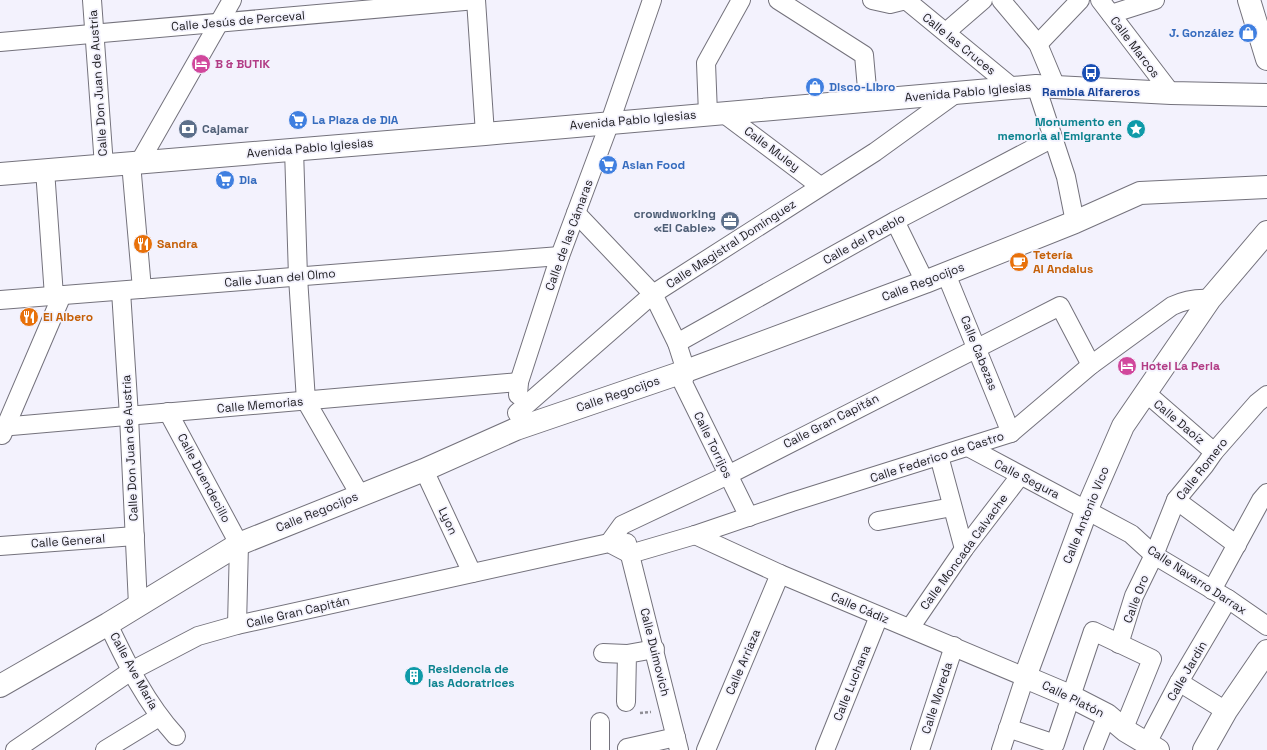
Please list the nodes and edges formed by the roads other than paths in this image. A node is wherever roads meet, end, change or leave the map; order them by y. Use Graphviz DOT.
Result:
graph roads {
  1 [pos="92,0"];
  2 [pos="232,0"];
  3 [pos="476,0"];
  4 [pos="652,0"];
  5 [pos="741,0"];
  6 [pos="778,0"];
  7 [pos="872,0"];
  8 [pos="906,0"];
  9 [pos="983,0"];
  10 [pos="1001,0"];
  11 [pos="1080,0"];
  12 [pos="1100,0"];
  13 [pos="1155,0"];
  14 [pos="1249,0"];
  15 [pos="1111,14"];
  16 [pos="221,23"];
  17 [pos="946,32"];
  18 [pos="95,34"];
  19 [pos="0,42"];
  20 [pos="1038,44"];
  21 [pos="1267,59"];
  22 [pos="1046,86"];
  23 [pos="1013,88"];
  24 [pos="958,92"];
  25 [pos="1171,93"];
  26 [pos="1267,95"];
  27 [pos="868,100"];
  28 [pos="715,113"];
  29 [pos="610,122"];
  30 [pos="485,134"];
  31 [pos="1053,138"];
  32 [pos="294,149"];
  33 [pos="135,163"];
  34 [pos="104,166"];
  35 [pos="45,170"];
  36 [pos="0,174"];
  37 [pos="820,186"];
  38 [pos="1267,187"];
  39 [pos="576,213"];
  40 [pos="895,221"];
  41 [pos="1075,222"];
  42 [pos="1267,232"];
  43 [pos="560,256"];
  44 [pos="946,274"];
  45 [pos="298,277"];
  46 [pos="925,282"];
  47 [pos="142,289"];
  48 [pos="121,291"];
  49 [pos="653,294"];
  50 [pos="58,295"];
  51 [pos="1210,299"];
  52 [pos="0,300"];
  53 [pos="677,343"];
  54 [pos="978,348"];
  55 [pos="1091,365"];
  56 [pos="686,371"];
  57 [pos="519,382"];
  58 [pos="1144,392"];
  59 [pos="306,401"];
  60 [pos="1264,404"];
  61 [pos="168,412"];
  62 [pos="130,416"];
  63 [pos="516,421"];
  64 [pos="2,431"];
  65 [pos="1011,433"];
  66 [pos="968,447"];
  67 [pos="1214,452"];
  68 [pos="939,456"];
  69 [pos="424,470"];
  70 [pos="728,474"];
  71 [pos="1020,476"];
  72 [pos="1267,492"];
  73 [pos="360,495"];
  74 [pos="1176,500"];
  75 [pos="952,507"];
  76 [pos="1087,509"];
  77 [pos="749,518"];
  78 [pos="878,521"];
  79 [pos="622,526"];
  80 [pos="696,535"];
  81 [pos="135,536"];
  82 [pos="609,543"];
  83 [pos="239,544"];
  84 [pos="1237,545"];
  85 [pos="0,546"];
  86 [pos="964,550"];
  87 [pos="630,554"];
  88 [pos="1154,555"];
  89 [pos="472,573"];
  90 [pos="780,574"];
  91 [pos="1212,590"];
  92 [pos="1228,599"];
  93 [pos="138,605"];
  94 [pos="879,616"];
  95 [pos="108,624"];
  96 [pos="237,625"];
  97 [pos="1267,626"];
  98 [pos="910,628"];
  99 [pos="1119,644"];
  100 [pos="954,646"];
  101 [pos="655,648"];
  102 [pos="1267,651"];
  103 [pos="603,653"];
  104 [pos="627,654"];
  105 [pos="131,671"];
  106 [pos="1025,677"];
  107 [pos="1179,682"];
  108 [pos="0,686"];
  109 [pos="1070,696"];
  110 [pos="626,702"];
  111 [pos="1226,711"];
  112 [pos="1107,715"];
  113 [pos="159,717"];
  114 [pos="600,722"];
  115 [pos="1008,728"];
  116 [pos="1124,728"];
  117 [pos="176,736"];
  118 [pos="678,745"];
  119 [pos="1152,747"];
  120 [pos="15,750"];
  121 [pos="105,750"];
  122 [pos="600,750"];
  123 [pos="628,750"];
  124 [pos="699,750"];
  125 [pos="706,750"];
  126 [pos="825,750"];
  127 [pos="920,750"];
  128 [pos="1001,750"];
  129 [pos="1094,750"];
  130 [pos="1204,750"];
  1 -- 18 [label="street, Calle Don Juan de Austria"];
  2 -- 16 [label="street"];
  3 -- 16 [label="street, Calle Jesús de Perceval"];
  3 -- 30 [label="street"];
  4 -- 29 [label="street, Calle de las Cámaras"];
  5 -- 28 [label="street"];
  6 -- 27 [label="street"];
  7 -- 8 [label="street"];
  8 -- 17 [label="street, Calle las Cruces"];
  9 -- 17 [label="street"];
  10 -- 20 [label="street"];
  11 -- 20 [label="street"];
  12 -- 15 [label="street, Calle Marcos"];
  13 -- 15 [label="street"];
  14 -- 21 [label="street"];
  15 -- 25 [label="street, Calle Marcos"];
  16 -- 18 [label="street, Calle Jesús de Perceval"];
  16 -- 33 [label="street"];
  17 -- 23 [label="street, Calle las Cruces"];
  18 -- 19 [label="street, Calle Jesús de Perceval"];
  18 -- 34 [label="street, Calle Don Juan de Austria"];
  20 -- 22 [label="street"];
  22 -- 23 [label="street, Avenida Pablo Iglesias"];
  22 -- 25 [label="street, Avenida Pablo Iglesias"];
  22 -- 31 [label="street"];
  23 -- 24 [label="street, Avenida Pablo Iglesias"];
  24 -- 27 [label="street, Avenida Pablo Iglesias"];
  24 -- 37 [label="street, Calle Magistral Dominguez"];
  25 -- 26 [label="street, Avenida Pablo Iglesias"];
  27 -- 28 [label="street, Avenida Pablo Iglesias"];
  28 -- 29 [label="street, Avenida Pablo Iglesias"];
  28 -- 37 [label="street, Calle Muley"];
  29 -- 30 [label="street, Avenida Pablo Iglesias"];
  29 -- 39 [label="street, Calle de las Cámaras"];
  30 -- 32 [label="street, Avenida Pablo Iglesias"];
  31 -- 40 [label="street, Calle del Pueblo"];
  31 -- 41 [label="street"];
  32 -- 33 [label="street, Avenida Pablo Iglesias"];
  32 -- 45 [label="street"];
  33 -- 34 [label="street, Avenida Pablo Iglesias"];
  33 -- 47 [label="street"];
  34 -- 35 [label="street, Avenida Pablo Iglesias"];
  35 -- 36 [label="street, Avenida Pablo Iglesias"];
  35 -- 50 [label="street"];
  37 -- 49 [label="street, Calle Magistral Dominguez"];
  38 -- 41 [label="street, Calle Regocijos"];
  39 -- 43 [label="street, Calle de las Cámaras"];
  39 -- 49 [label="street, Calle Torrijos"];
  40 -- 46 [label="street"];
  40 -- 53 [label="street, Calle del Pueblo"];
  41 -- 44 [label="street, Calle Regocijos"];
  42 -- 51 [label="street, Calle Antonio Vico"];
  43 -- 45 [label="street, Calle Juan del Olmo"];
  43 -- 57 [label="street, Calle de las Cámaras"];
  44 -- 46 [label="street, Calle Regocijos"];
  44 -- 54 [label="street, Calle Cabezas"];
  45 -- 47 [label="street, Calle Juan del Olmo"];
  45 -- 59 [label="street"];
  46 -- 56 [label="street, Calle Regocijos"];
  47 -- 48 [label="street, Calle Juan del Olmo"];
  48 -- 50 [label="street, Calle Juan del Olmo"];
  48 -- 62 [label="street, Calle Don Juan de Austria"];
  49 -- 53 [label="street, Calle Torrijos"];
  49 -- 63 [label="street, Calle Magistral Dominguez"];
  50 -- 52 [label="street, Calle Juan del Olmo"];
  50 -- 64 [label="street"];
  51 -- 55 [label="street, Calle Federico de Castro"];
  51 -- 58 [label="street, Calle Antonio Vico"];
  53 -- 56 [label="street, Calle Torrijos"];
  54 -- 55 [label="street, Calle Gran Capitán"];
  54 -- 65 [label="street, Calle Cabezas"];
  54 -- 70 [label="street, Calle Gran Capitán"];
  55 -- 65 [label="street, Calle Federico de Castro"];
  56 -- 63 [label="street, Calle Regocijos"];
  56 -- 70 [label="street, Calle Torrijos"];
  57 -- 59 [label="street, Calle Memorias"];
  57 -- 63 [label="street, Calle de las Cámaras"];
  58 -- 67 [label="street, Calle Daoíz"];
  58 -- 76 [label="street, Calle Antonio Vico"];
  59 -- 61 [label="street, Calle Memorias"];
  59 -- 73 [label="street"];
  60 -- 67 [label="street, Calle Romero"];
  61 -- 62 [label="street, Calle Memorias"];
  61 -- 83 [label="street, Calle Duendecillo"];
  62 -- 64 [label="street, Calle Memorias"];
  62 -- 81 [label="street, Calle Don Juan de Austria"];
  63 -- 69 [label="street, Calle Regocijos"];
  65 -- 66 [label="street, Calle Federico de Castro"];
  66 -- 68 [label="street, Calle Federico de Castro"];
  66 -- 71 [label="street, Calle Segura"];
  67 -- 74 [label="street, Calle Romero"];
  68 -- 75 [label="street"];
  68 -- 77 [label="street, Calle Federico de Castro"];
  69 -- 73 [label="street, Calle Regocijos"];
  69 -- 89 [label="street, Lyon"];
  70 -- 77 [label="street, Calle Torrijos"];
  70 -- 79 [label="street, Calle Gran Capitán"];
  71 -- 76 [label="street, Calle Segura"];
  71 -- 86 [label="street, Calle Moncada Calvache"];
  72 -- 84 [label="street"];
  73 -- 83 [label="street, Calle Regocijos"];
  74 -- 84 [label="street"];
  74 -- 88 [label="street, Calle Romero"];
  75 -- 78 [label="street"];
  75 -- 86 [label="street"];
  76 -- 88 [label="street, Calle Navarro Darrax"];
  76 -- 106 [label="street, Calle Antonio Vico"];
  77 -- 80 [label="street, Calle Federico de Castro"];
  79 -- 82 [label="street, Calle Gran Capitán"];
  79 -- 87 [label="street, Calle Duimovich"];
  80 -- 87 [label="street, Calle Federico de Castro"];
  80 -- 90 [label="street, Calle Cádiz"];
  81 -- 85 [label="street, Calle General"];
  81 -- 93 [label="street, Calle Don Juan de Austria"];
  82 -- 87 [label="street"];
  82 -- 89 [label="street, Calle Gran Capitán"];
  83 -- 93 [label="street, Calle Regocijos"];
  83 -- 96 [label="street"];
  84 -- 91 [label="street"];
  86 -- 98 [label="street, Calle Moncada Calvache"];
  87 -- 101 [label="street, Calle Duimovich"];
  88 -- 91 [label="street, Calle Navarro Darrax"];
  88 -- 99 [label="street, Calle Oro"];
  89 -- 96 [label="street, Calle Gran Capitán"];
  90 -- 94 [label="street, Calle Cádiz"];
  90 -- 125 [label="street, Calle Arriaza"];
  91 -- 92 [label="street, Calle Navarro Darrax"];
  92 -- 97 [label="street, Calle Navarro Darrax"];
  92 -- 107 [label="street, Calle Jardin"];
  93 -- 95 [label="street, Calle Regocijos"];
  94 -- 98 [label="street, Calle Cádiz"];
  94 -- 126 [label="street, Calle Luchana"];
  95 -- 105 [label="street, Calle Ave María"];
  95 -- 108 [label="street, Calle Regocijos"];
  96 -- 105 [label="street, Calle Gran Capitán"];
  98 -- 100 [label="street, Calle Cádiz"];
  99 -- 109 [label="street"];
  99 -- 116 [label="street"];
  100 -- 106 [label="street, Calle Cádiz"];
  100 -- 127 [label="street, Calle Moreda"];
  101 -- 104 [label="street"];
  101 -- 118 [label="street, Calle Duimovich"];
  102 -- 111 [label="street"];
  103 -- 104 [label="street"];
  104 -- 110 [label="street"];
  105 -- 113 [label="street, Calle Ave María"];
  105 -- 120 [label="street, Calle Gran Capitán"];
  106 -- 109 [label="street, Calle Platón"];
  106 -- 115 [label="street, Calle Antonio Vico"];
  107 -- 111 [label="street"];
  107 -- 119 [label="street, Calle Jardin"];
  109 -- 112 [label="street, Calle Platón"];
  109 -- 115 [label="street"];
  111 -- 130 [label="street"];
  112 -- 116 [label="street, Calle Platón"];
  112 -- 129 [label="street"];
  113 -- 117 [label="street, Calle Ave María"];
  113 -- 121 [label="street"];
  114 -- 122 [label="street"];
  115 -- 128 [label="street, Calle Antonio Vico"];
  116 -- 119 [label="street, Calle Platón"];
  118 -- 123 [label="street"];
  118 -- 124 [label="street"];
}
